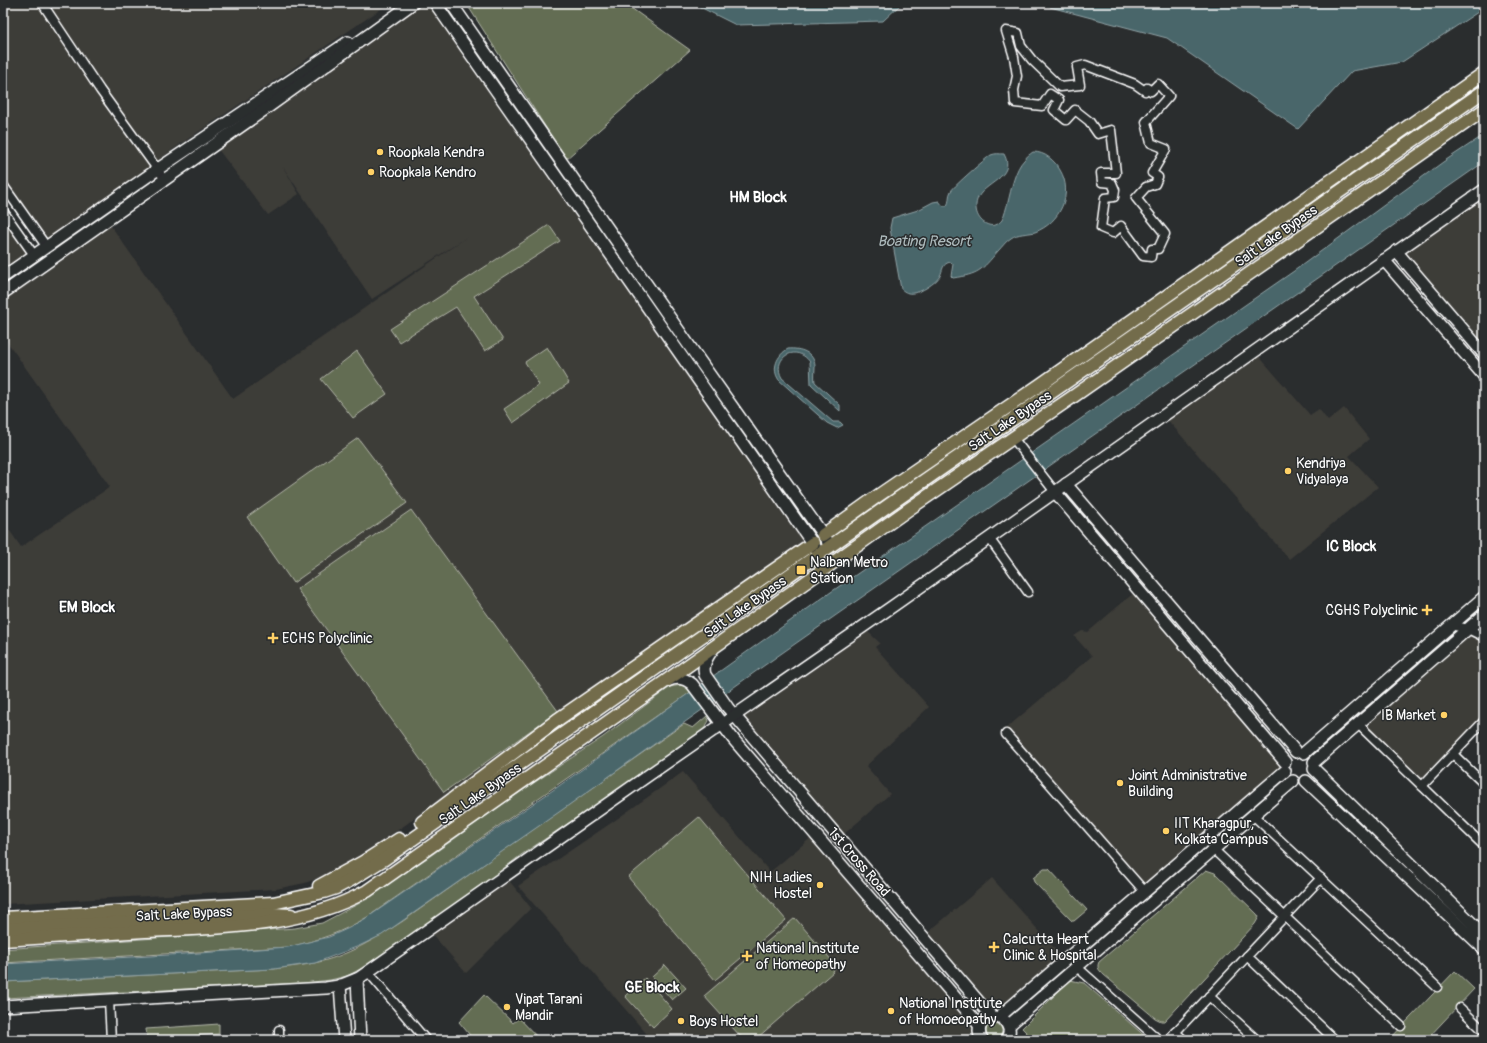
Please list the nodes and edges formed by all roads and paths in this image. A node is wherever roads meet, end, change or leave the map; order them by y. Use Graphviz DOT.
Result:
graph roads {
  1 [pos="42,3"];
  2 [pos="402,3"];
  3 [pos="413,3"];
  4 [pos="435,3"];
  5 [pos="451,3"];
  6 [pos="1484,73"];
  7 [pos="1484,91"];
  8 [pos="1484,110"];
  9 [pos="546,139"];
  10 [pos="535,146"];
  11 [pos="158,169"];
  12 [pos="164,180"];
  13 [pos="3,185"];
  14 [pos="1484,190"];
  15 [pos="3,211"];
  16 [pos="83,221"];
  17 [pos="91,231"];
  18 [pos="1112,233"];
  19 [pos="46,246"];
  20 [pos="1396,251"];
  21 [pos="34,255"];
  22 [pos="1384,260"];
  23 [pos="3,277"];
  24 [pos="3,293"];
  25 [pos="1463,329"];
  26 [pos="1451,338"];
  27 [pos="1484,354"];
  28 [pos="1484,376"];
  29 [pos="998,414"];
  30 [pos="1005,425"];
  31 [pos="1013,438"];
  32 [pos="1066,484"];
  33 [pos="1055,492"];
  34 [pos="823,535"];
  35 [pos="990,538"];
  36 [pos="813,543"];
  37 [pos="831,546"];
  38 [pos="820,554"];
  39 [pos="1028,592"];
  40 [pos="1484,597"];
  41 [pos="727,602"];
  42 [pos="1484,615"];
  43 [pos="721,623"];
  44 [pos="1451,625"];
  45 [pos="1468,629"];
  46 [pos="1484,637"];
  47 [pos="715,647"];
  48 [pos="666,682"];
  49 [pos="731,712"];
  50 [pos="719,721"];
  51 [pos="1484,721"];
  52 [pos="1358,724"];
  53 [pos="1006,734"];
  54 [pos="558,738"];
  55 [pos="530,740"];
  56 [pos="1300,752"];
  57 [pos="1452,754"];
  58 [pos="1285,766"];
  59 [pos="1314,766"];
  60 [pos="1293,780"];
  61 [pos="1306,781"];
  62 [pos="1484,784"];
  63 [pos="1422,786"];
  64 [pos="800,793"];
  65 [pos="788,802"];
  66 [pos="443,812"];
  67 [pos="1253,815"];
  68 [pos="457,828"];
  69 [pos="1484,846"];
  70 [pos="1213,849"];
  71 [pos="1321,878"];
  72 [pos="315,890"];
  73 [pos="1145,892"];
  74 [pos="1135,900"];
  75 [pos="273,908"];
  76 [pos="1143,910"];
  77 [pos="1455,914"];
  78 [pos="301,915"];
  79 [pos="1284,916"];
  80 [pos="3,918"];
  81 [pos="3,929"];
  82 [pos="1484,935"];
  83 [pos="3,940"];
  84 [pos="927,942"];
  85 [pos="1484,949"];
  86 [pos="916,952"];
  87 [pos="1247,956"];
  88 [pos="1077,967"];
  89 [pos="369,973"];
  90 [pos="357,979"];
  91 [pos="340,985"];
  92 [pos="1437,987"];
  93 [pos="1209,996"];
  94 [pos="109,1000"];
  95 [pos="3,1006"];
  96 [pos="1460,1008"];
  97 [pos="995,1017"];
  98 [pos="1401,1026"];
  99 [pos="278,1030"];
  100 [pos="1484,1031"];
  101 [pos="1175,1032"];
  102 [pos="978,1035"];
  103 [pos="1009,1035"];
  104 [pos="111,1040"];
  105 [pos="279,1040"];
  106 [pos="344,1040"];
  107 [pos="360,1040"];
  108 [pos="426,1040"];
  109 [pos="1159,1040"];
  110 [pos="1168,1040"];
  111 [pos="1184,1040"];
  112 [pos="1257,1040"];
  113 [pos="1335,1040"];
  1 -- 11 [label="street"];
  2 -- 11 [label="street"];
  3 -- 12 [label="street"];
  4 -- 10 [label="street"];
  5 -- 9 [label="street"];
  6 -- 29 [label="main road, Salt Lake Bypass"];
  7 -- 30 [label="main road, Salt Lake Bypass"];
  8 -- 31 [label="main road, Salt Lake Bypass"];
  9 -- 10 [label="street"];
  9 -- 34 [label="street"];
  10 -- 36 [label="street"];
  11 -- 12 [label="street"];
  11 -- 16 [label="street"];
  12 -- 17 [label="street"];
  13 -- 19 [label="street"];
  14 -- 20 [label="street"];
  15 -- 21 [label="street"];
  16 -- 17 [label="street"];
  16 -- 19 [label="street"];
  17 -- 24 [label="street"];
  18 -- 18 [label="street"];
  19 -- 21 [label="street"];
  20 -- 22 [label="street"];
  20 -- 25 [label="street"];
  21 -- 23 [label="street"];
  22 -- 26 [label="street"];
  22 -- 32 [label="street"];
  25 -- 26 [label="street"];
  25 -- 27 [label="street"];
  26 -- 28 [label="street"];
  29 -- 30 [label="main road"];
  29 -- 34 [label="main road, Salt Lake Bypass"];
  30 -- 31 [label="main road"];
  30 -- 37 [label="main road, Salt Lake Bypass"];
  31 -- 33 [label="street"];
  31 -- 47 [label="main road, Salt Lake Bypass"];
  32 -- 33 [label="street"];
  32 -- 56 [label="street"];
  33 -- 35 [label="street"];
  33 -- 58 [label="street"];
  34 -- 36 [label="street"];
  34 -- 37 [label="street"];
  35 -- 39 [label="street"];
  35 -- 49 [label="street"];
  36 -- 38 [label="street"];
  36 -- 41 [label="main road, Salt Lake Bypass"];
  37 -- 38 [label="main road, Salt Lake Bypass"];
  38 -- 43 [label="main road, Salt Lake Bypass"];
  40 -- 44 [label="street"];
  41 -- 43 [label="main road"];
  41 -- 55 [label="main road, Salt Lake Bypass"];
  42 -- 45 [label="street"];
  43 -- 54 [label="main road, Salt Lake Bypass"];
  44 -- 45 [label="street"];
  44 -- 56 [label="street"];
  45 -- 46 [label="street"];
  45 -- 52 [label="street"];
  47 -- 48 [label="main road, Salt Lake Bypass"];
  47 -- 49 [label="street, 1st Cross Road"];
  48 -- 50 [label="street, 1st Cross Road"];
  48 -- 68 [label="main road, Salt Lake Bypass"];
  49 -- 50 [label="street"];
  49 -- 64 [label="street, 1st Cross Road"];
  50 -- 65 [label="street, 1st Cross Road"];
  50 -- 89 [label="street"];
  51 -- 57 [label="street"];
  52 -- 59 [label="street"];
  52 -- 63 [label="street"];
  53 -- 73 [label="street"];
  54 -- 55 [label="main road"];
  54 -- 66 [label="main road, Salt Lake Bypass"];
  55 -- 66 [label="main road, Salt Lake Bypass"];
  56 -- 58 [label="street"];
  56 -- 59 [label="street"];
  57 -- 62 [label="street"];
  57 -- 63 [label="street"];
  58 -- 60 [label="street"];
  58 -- 73 [label="street"];
  59 -- 61 [label="street"];
  59 -- 77 [label="street"];
  60 -- 61 [label="street"];
  60 -- 67 [label="street"];
  61 -- 77 [label="street"];
  63 -- 69 [label="street"];
  64 -- 65 [label="street"];
  64 -- 84 [label="street, 1st Cross Road"];
  65 -- 86 [label="street, 1st Cross Road"];
  66 -- 68 [label="main road"];
  66 -- 72 [label="main road, Salt Lake Bypass"];
  66 -- 72 [label="main road, Salt Lake Bypass"];
  67 -- 70 [label="street"];
  67 -- 71 [label="street"];
  68 -- 78 [label="main road, Salt Lake Bypass"];
  70 -- 76 [label="street"];
  70 -- 79 [label="street"];
  71 -- 79 [label="street"];
  71 -- 92 [label="street"];
  72 -- 75 [label="main road, Salt Lake Bypass"];
  73 -- 74 [label="street"];
  74 -- 76 [label="street"];
  74 -- 97 [label="street"];
  75 -- 78 [label="main road"];
  75 -- 80 [label="main road, Salt Lake Bypass"];
  75 -- 81 [label="main road"];
  76 -- 88 [label="street"];
  77 -- 82 [label="street"];
  77 -- 85 [label="street"];
  78 -- 83 [label="main road, Salt Lake Bypass"];
  79 -- 87 [label="street"];
  79 -- 98 [label="street"];
  84 -- 86 [label="street"];
  84 -- 97 [label="street, 1st Cross Road"];
  86 -- 102 [label="street, 1st Cross Road"];
  87 -- 93 [label="street"];
  87 -- 113 [label="street"];
  88 -- 103 [label="street"];
  88 -- 109 [label="street"];
  89 -- 90 [label="street"];
  89 -- 108 [label="street"];
  90 -- 91 [label="street"];
  90 -- 107 [label="street"];
  91 -- 94 [label="street"];
  91 -- 106 [label="street"];
  93 -- 101 [label="street"];
  93 -- 112 [label="street"];
  94 -- 95 [label="street"];
  94 -- 104 [label="street"];
  96 -- 100 [label="street"];
  97 -- 102 [label="street"];
  97 -- 103 [label="street, 1st Cross Road"];
  99 -- 105 [label="street"];
  101 -- 110 [label="street"];
  101 -- 111 [label="street"];
}
